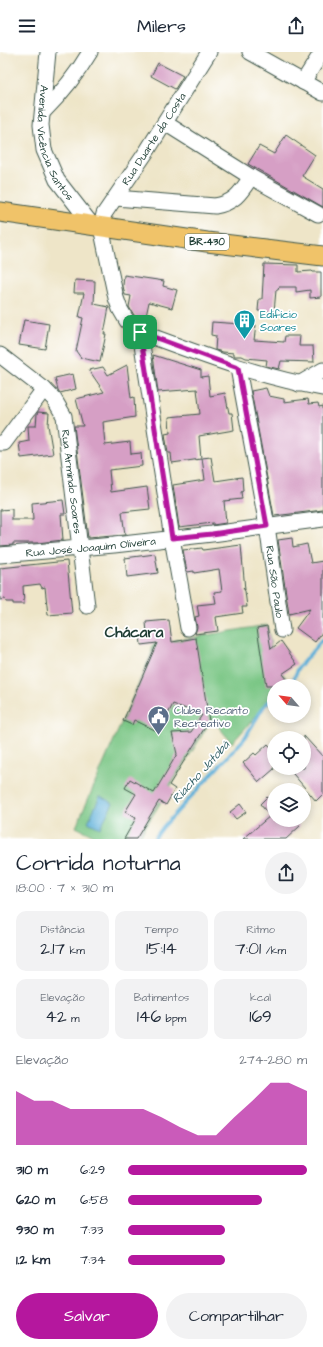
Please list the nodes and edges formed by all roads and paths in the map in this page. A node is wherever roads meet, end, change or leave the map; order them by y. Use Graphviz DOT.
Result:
graph roads {
  1 [pos="48,52"];
  2 [pos="90,52"];
  3 [pos="209,52"];
  4 [pos="250,52"];
  5 [pos="322,52"];
  6 [pos="303,82"];
  7 [pos="323,93"];
  8 [pos="43,112"];
  9 [pos="165,123"];
  10 [pos="251,177"];
  11 [pos="116,198"];
  12 [pos="0,212"];
  13 [pos="318,214"];
  14 [pos="96,226"];
  15 [pos="323,256"];
  16 [pos="140,332"];
  17 [pos="0,355"];
  18 [pos="238,368"];
  19 [pos="323,370"];
  20 [pos="299,384"];
  21 [pos="323,388"];
  22 [pos="44,389"];
  23 [pos="0,443"];
  24 [pos="323,519"];
  25 [pos="267,526"];
  26 [pos="172,538"];
  27 [pos="80,548"];
  28 [pos="0,555"];
  29 [pos="88,606"];
  30 [pos="188,628"];
  31 [pos="282,630"];
  1 -- 8 [label="street, Avenida Vicência Santos"];
  2 -- 8 [label="street"];
  3 -- 9 [label="street, Rua Duarte da Costa"];
  4 -- 6 [label="street"];
  5 -- 6 [label="street"];
  6 -- 7 [label="street"];
  8 -- 14 [label="street, Avenida Vicência Santos"];
  9 -- 10 [label="street"];
  9 -- 11 [label="street, Rua Duarte da Costa"];
  10 -- 11 [label="street"];
  10 -- 13 [label="street"];
  11 -- 14 [label="street, Rua Duarte da Costa"];
  12 -- 14 [label="main road, BR-430"];
  14 -- 15 [label="main road, BR-430"];
  14 -- 16 [label="street"];
  16 -- 18 [label="street"];
  16 -- 26 [label="street"];
  17 -- 22 [label="street, Rua Armindo Soares"];
  18 -- 20 [label="street"];
  18 -- 25 [label="street, Rua São Paulo"];
  19 -- 20 [label="street"];
  20 -- 21 [label="street"];
  22 -- 23 [label="street"];
  22 -- 27 [label="street, Rua Armindo Soares"];
  24 -- 25 [label="street, Rua José Joaquim Oliveira"];
  25 -- 26 [label="street, Rua José Joaquim Oliveira"];
  25 -- 31 [label="street, Rua São Paulo"];
  26 -- 27 [label="street, Rua José Joaquim Oliveira"];
  26 -- 30 [label="street"];
  27 -- 28 [label="street, Rua José Joaquim Oliveira"];
  27 -- 29 [label="street, Rua Armindo Soares"];
}
